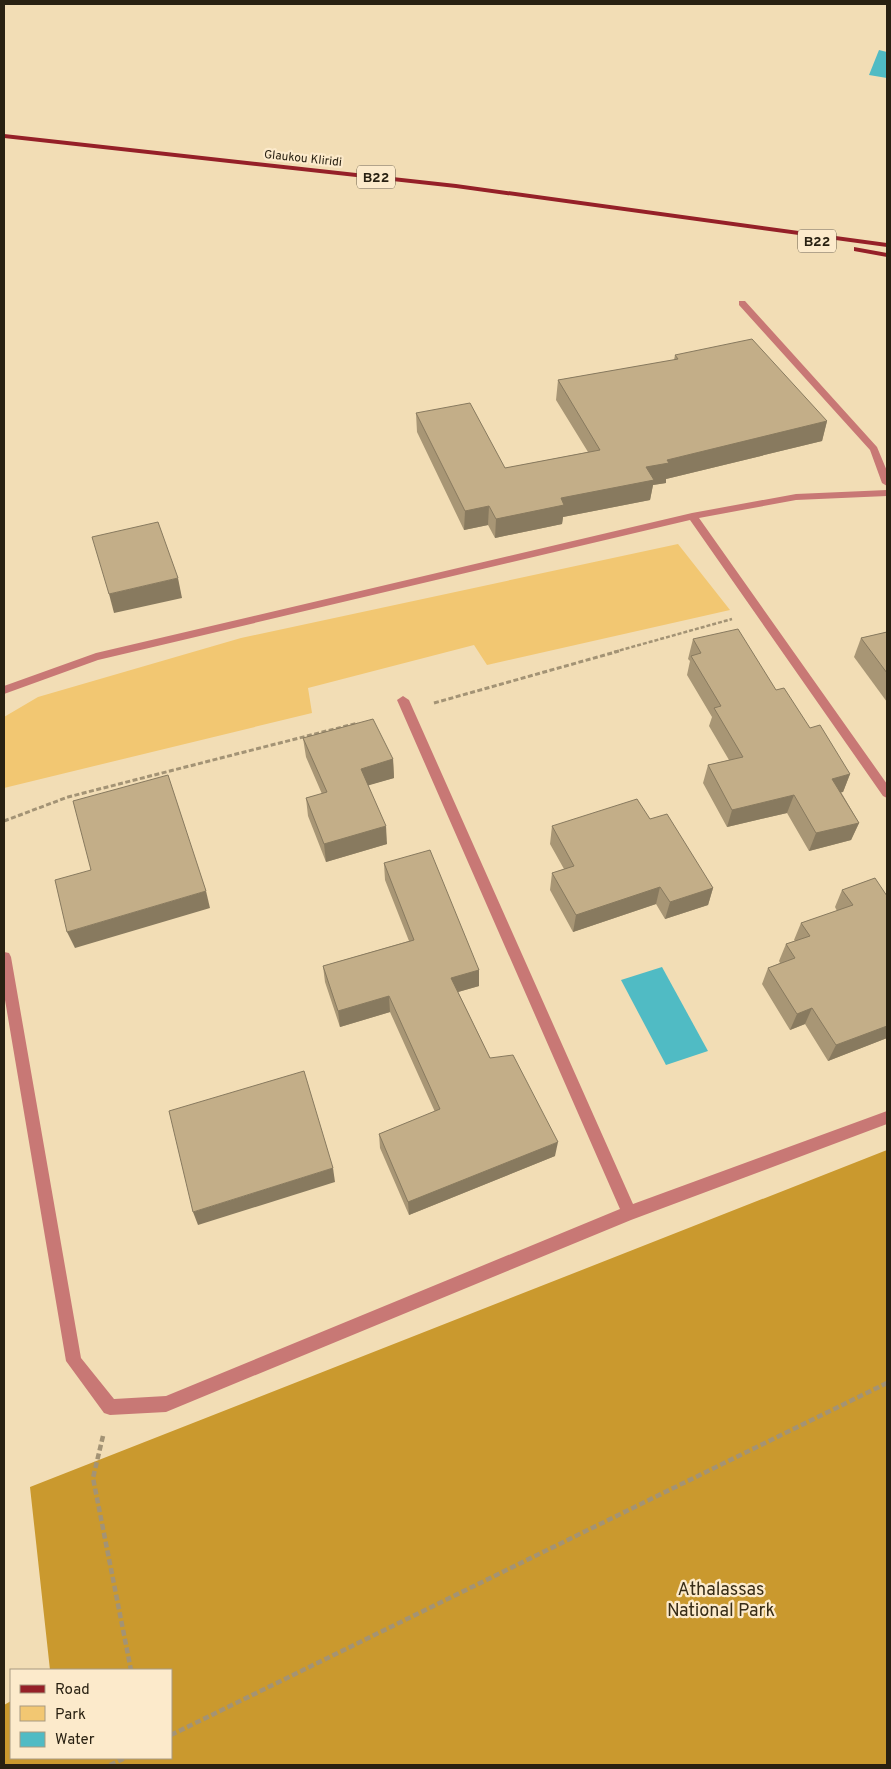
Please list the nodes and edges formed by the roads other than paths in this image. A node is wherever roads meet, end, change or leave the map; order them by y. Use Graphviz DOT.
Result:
graph roads {
  1 [pos="4,136"];
  2 [pos="747,226"];
  3 [pos="887,245"];
  4 [pos="887,255"];
  5 [pos="742,303"];
  6 [pos="887,483"];
  7 [pos="887,493"];
  8 [pos="692,516"];
  9 [pos="4,690"];
  10 [pos="403,700"];
  11 [pos="885,787"];
  12 [pos="4,957"];
  13 [pos="887,1118"];
  14 [pos="629,1213"];
  1 -- 2 [label="main road, Glaukou Kliridi / B22"];
  2 -- 3 [label="main road, Glaukou Kliridi / B22"];
  2 -- 4 [label="main road, Glaukou Kliridi / B22"];
  5 -- 6 [label="street"];
  7 -- 8 [label="street"];
  8 -- 9 [label="street"];
  8 -- 11 [label="street"];
  10 -- 14 [label="street"];
  12 -- 14 [label="street"];
  13 -- 14 [label="street"];
}
